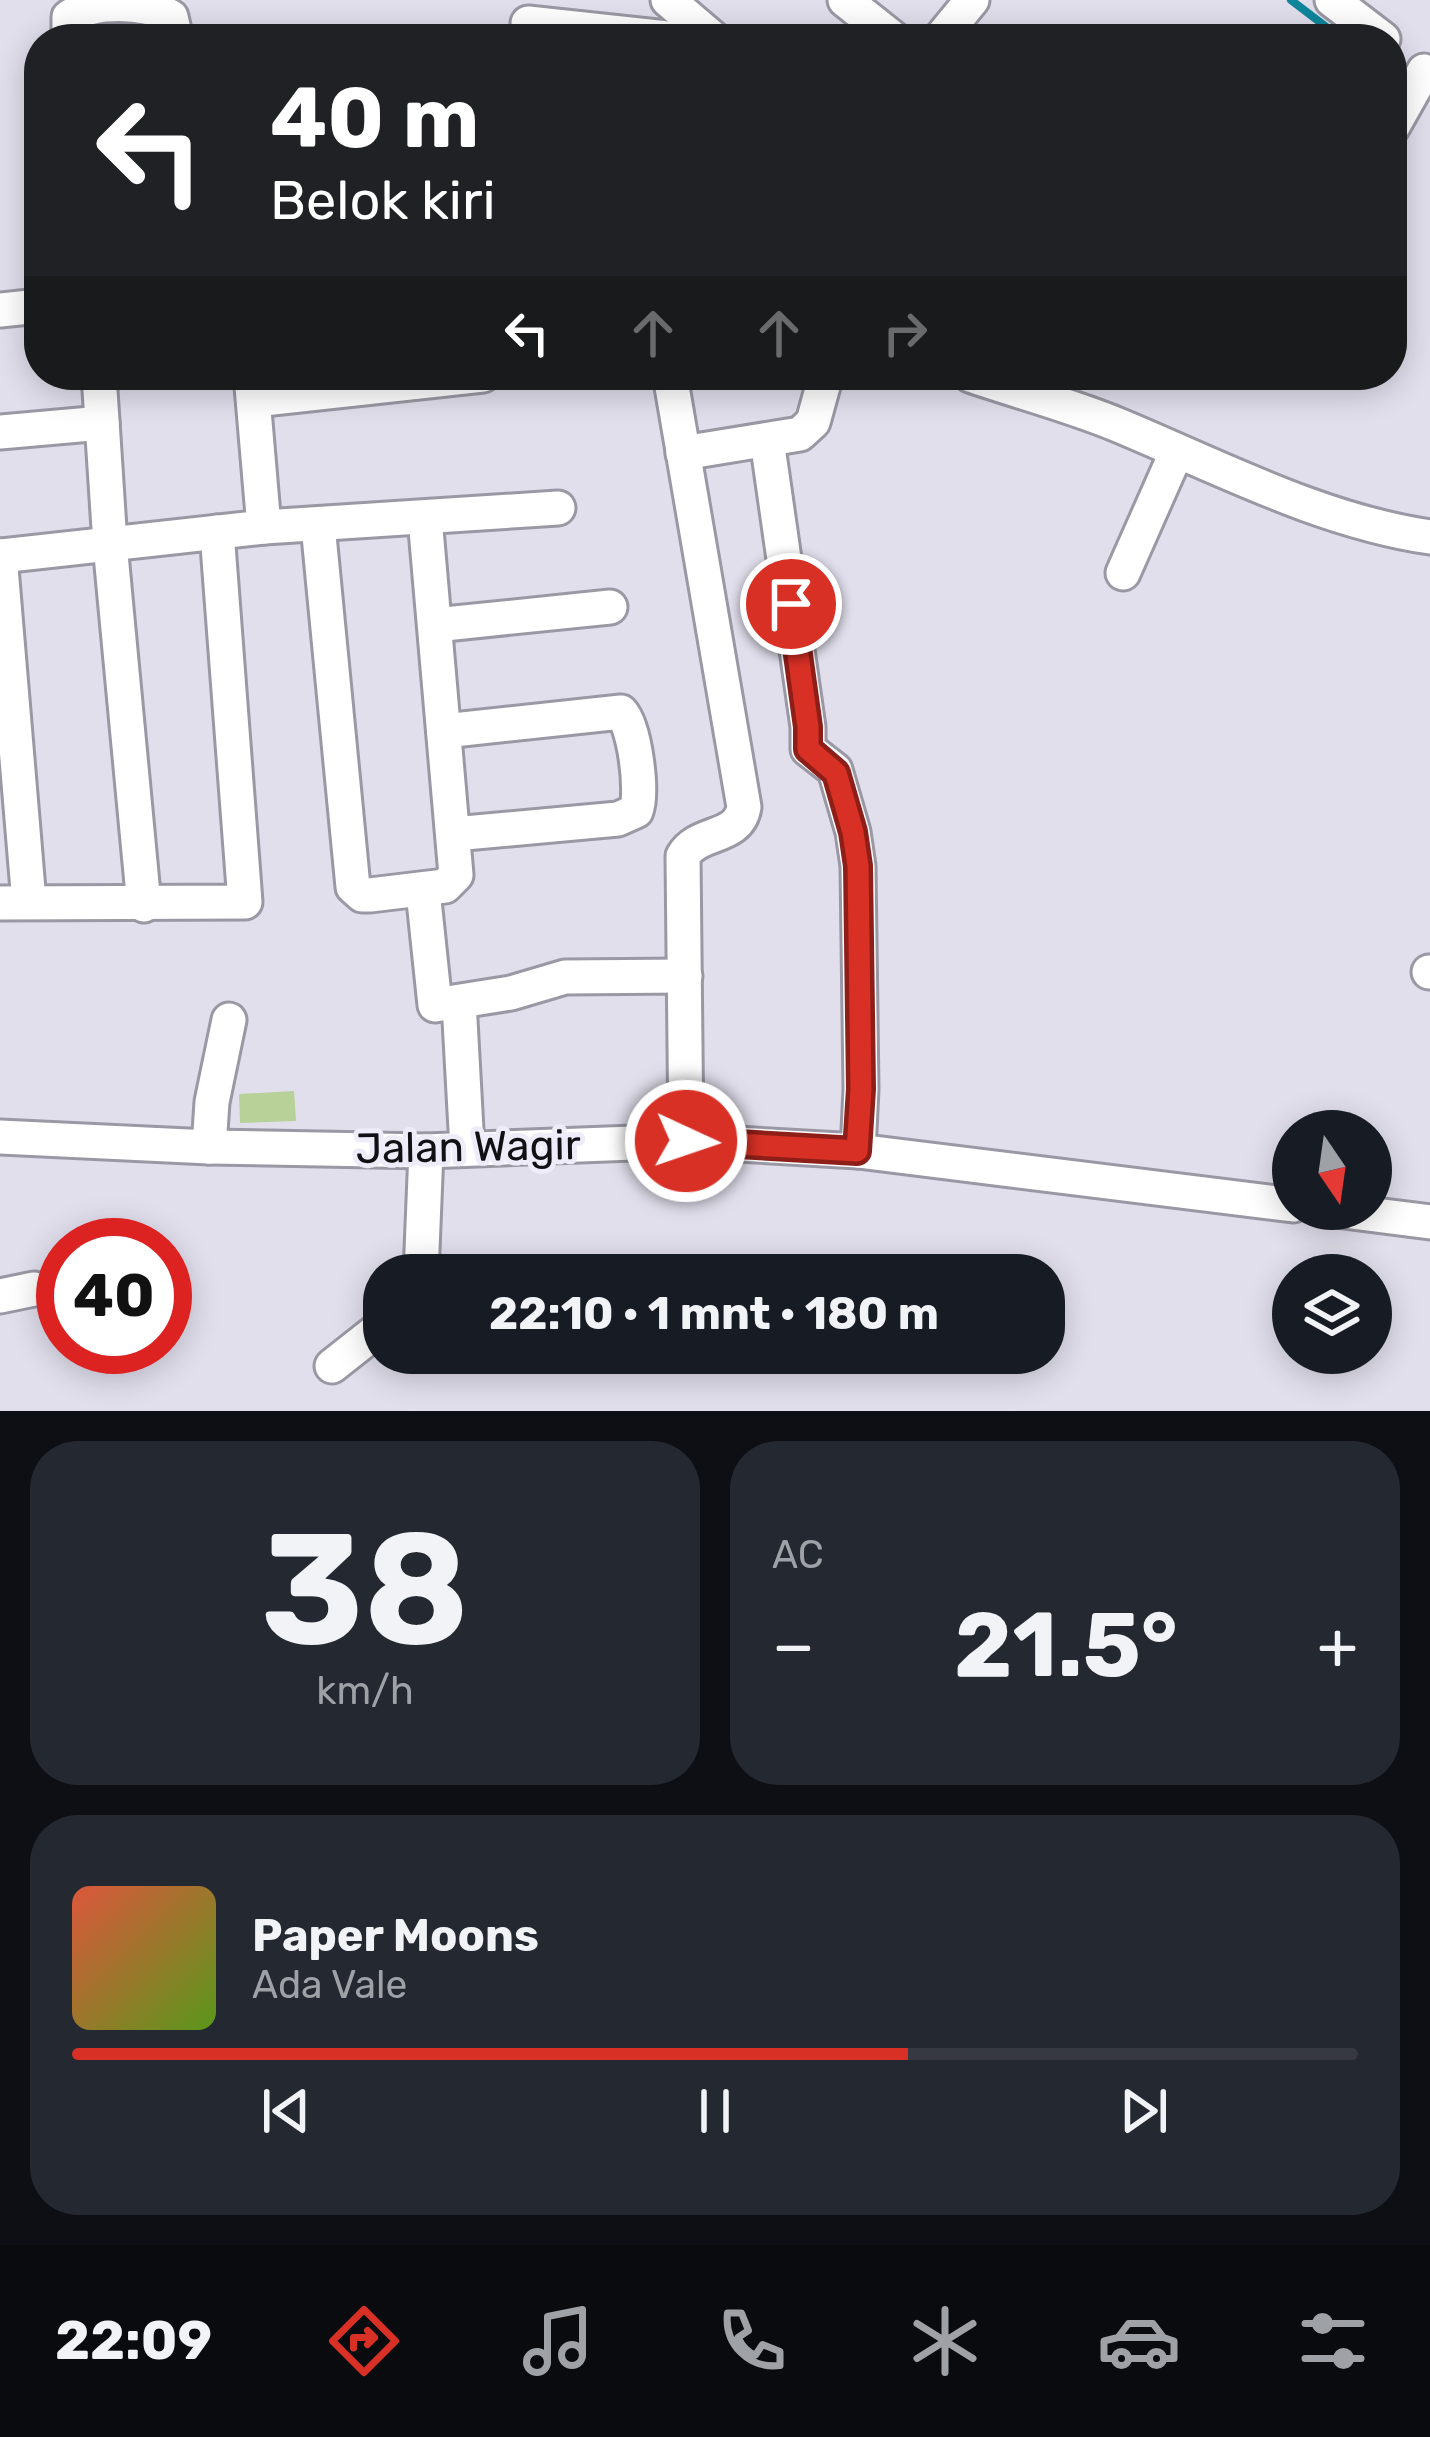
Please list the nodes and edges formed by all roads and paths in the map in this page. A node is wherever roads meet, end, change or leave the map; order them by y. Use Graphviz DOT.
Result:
graph roads {
  1 [pos="668,0"];
  2 [pos="845,0"];
  3 [pos="972,0"];
  4 [pos="1332,0"];
  5 [pos="528,23"];
  6 [pos="69,24"];
  7 [pos="173,24"];
  8 [pos="537,24"];
  9 [pos="696,24"];
  10 [pos="875,24"];
  11 [pos="952,24"];
  12 [pos="1363,24"];
  13 [pos="1426,74"];
  14 [pos="1407,103"];
  15 [pos="100,390"];
  16 [pos="252,390"];
  17 [pos="672,390"];
  18 [pos="822,390"];
  19 [pos="1015,390"];
  20 [pos="102,423"];
  21 [pos="0,432"];
  22 [pos="767,440"];
  23 [pos="1178,451"];
  24 [pos="683,453"];
  25 [pos="558,508"];
  26 [pos="425,518"];
  27 [pos="318,525"];
  28 [pos="264,527"];
  29 [pos="217,532"];
  30 [pos="1430,537"];
  31 [pos="110,544"];
  32 [pos="0,556"];
  33 [pos="1123,573"];
  34 [pos="610,607"];
  35 [pos="434,626"];
  36 [pos="444,730"];
  37 [pos="454,834"];
  38 [pos="423,890"];
  39 [pos="15,902"];
  40 [pos="144,905"];
  41 [pos="686,976"];
  42 [pos="459,1002"];
  43 [pos="229,1020"];
  44 [pos="0,1137"];
  45 [pos="686,1141"];
  46 [pos="209,1147"];
  47 [pos="466,1148"];
  48 [pos="426,1151"];
  49 [pos="857,1151"];
  50 [pos="1272,1202"];
  51 [pos="1392,1217"];
  52 [pos="1430,1222"];
  53 [pos="422,1254"];
  54 [pos="34,1289"];
  55 [pos="0,1296"];
  56 [pos="363,1342"];
  57 [pos="332,1366"];
  1 -- 9 [label="street"];
  2 -- 10 [label="street"];
  3 -- 11 [label="street"];
  4 -- 12 [label="street"];
  5 -- 8 [label="street"];
  6 -- 7 [label="street"];
  13 -- 14 [label="street"];
  15 -- 20 [label="street"];
  16 -- 28 [label="street"];
  17 -- 24 [label="street"];
  18 -- 22 [label="street"];
  19 -- 23 [label="street"];
  20 -- 21 [label="street"];
  20 -- 31 [label="street"];
  22 -- 24 [label="street"];
  22 -- 49 [label="street"];
  23 -- 30 [label="street"];
  23 -- 33 [label="street"];
  24 -- 41 [label="street"];
  25 -- 26 [label="street"];
  26 -- 27 [label="street"];
  26 -- 35 [label="street"];
  27 -- 28 [label="street"];
  27 -- 38 [label="street"];
  28 -- 29 [label="street"];
  29 -- 31 [label="street"];
  29 -- 40 [label="street"];
  31 -- 32 [label="street"];
  31 -- 40 [label="street"];
  32 -- 39 [label="street"];
  34 -- 35 [label="street"];
  35 -- 36 [label="street"];
  36 -- 37 [label="street"];
  36 -- 37 [label="street"];
  37 -- 38 [label="street"];
  38 -- 42 [label="street"];
  39 -- 40 [label="street"];
  41 -- 42 [label="street"];
  41 -- 45 [label="street"];
  42 -- 47 [label="street"];
  43 -- 46 [label="street"];
  44 -- 46 [label="street, Jalan Wagir"];
  45 -- 47 [label="street, Jalan Wagir"];
  45 -- 49 [label="street, Jalan Wagir"];
  46 -- 48 [label="street, Jalan Wagir"];
  47 -- 48 [label="street, Jalan Wagir"];
  48 -- 53 [label="street"];
  49 -- 50 [label="street, Jalan Wagir"];
  51 -- 52 [label="street"];
  54 -- 55 [label="street"];
  56 -- 57 [label="street"];
}
